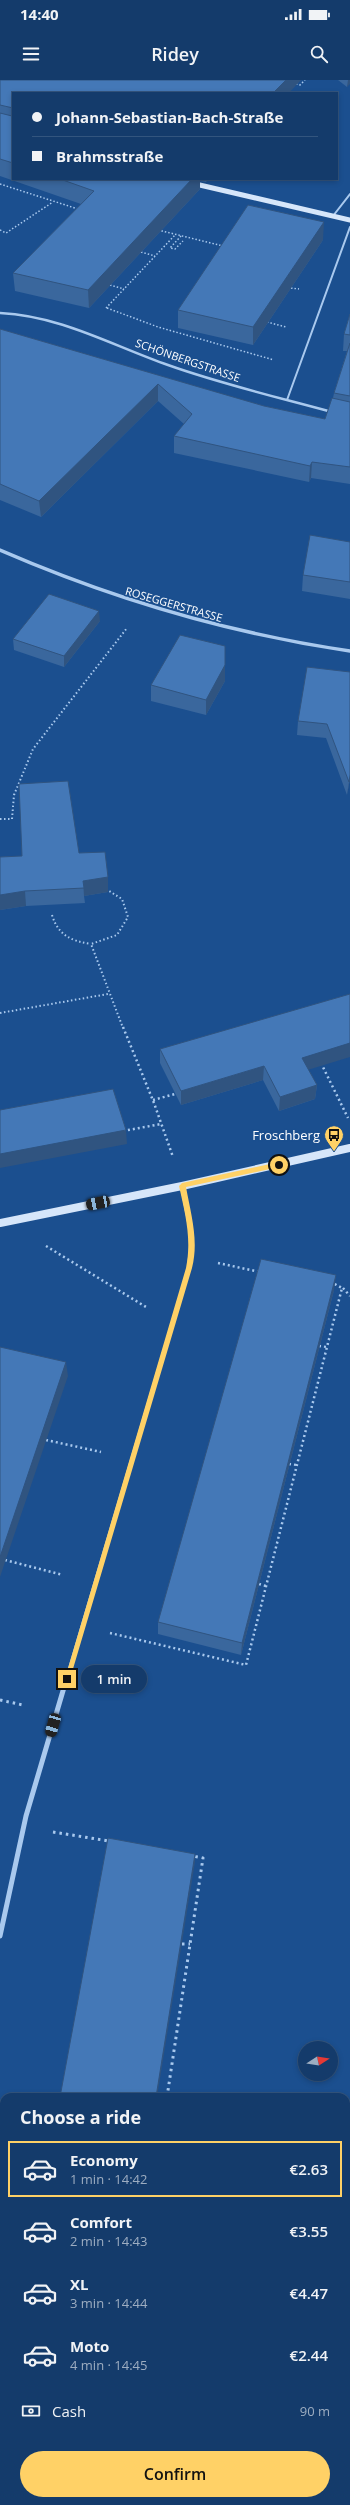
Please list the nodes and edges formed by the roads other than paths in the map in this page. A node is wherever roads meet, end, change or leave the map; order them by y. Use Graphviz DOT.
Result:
graph roads {
  1 [pos="178,180"];
  2 [pos="350,194"];
  3 [pos="333,216"];
  4 [pos="350,220"];
  5 [pos="350,227"];
  6 [pos="0,313"];
  7 [pos="287,400"];
  8 [pos="334,412"];
  9 [pos="0,550"];
  10 [pos="350,650"];
  11 [pos="350,1148"];
  12 [pos="182,1186"];
  13 [pos="0,1222"];
  14 [pos="0,1936"];
  1 -- 3 [label="street"];
  2 -- 3 [label="lane"];
  3 -- 4 [label="street"];
  5 -- 7 [label="lane"];
  6 -- 7 [label="street, SCHÖNBERGSTRASSE"];
  7 -- 8 [label="street, SCHÖNBERGSTRASSE"];
  9 -- 10 [label="street, ROSEGGERSTRASSE"];
  11 -- 12 [label="street"];
  12 -- 13 [label="street"];
  12 -- 14 [label="street"];
}
